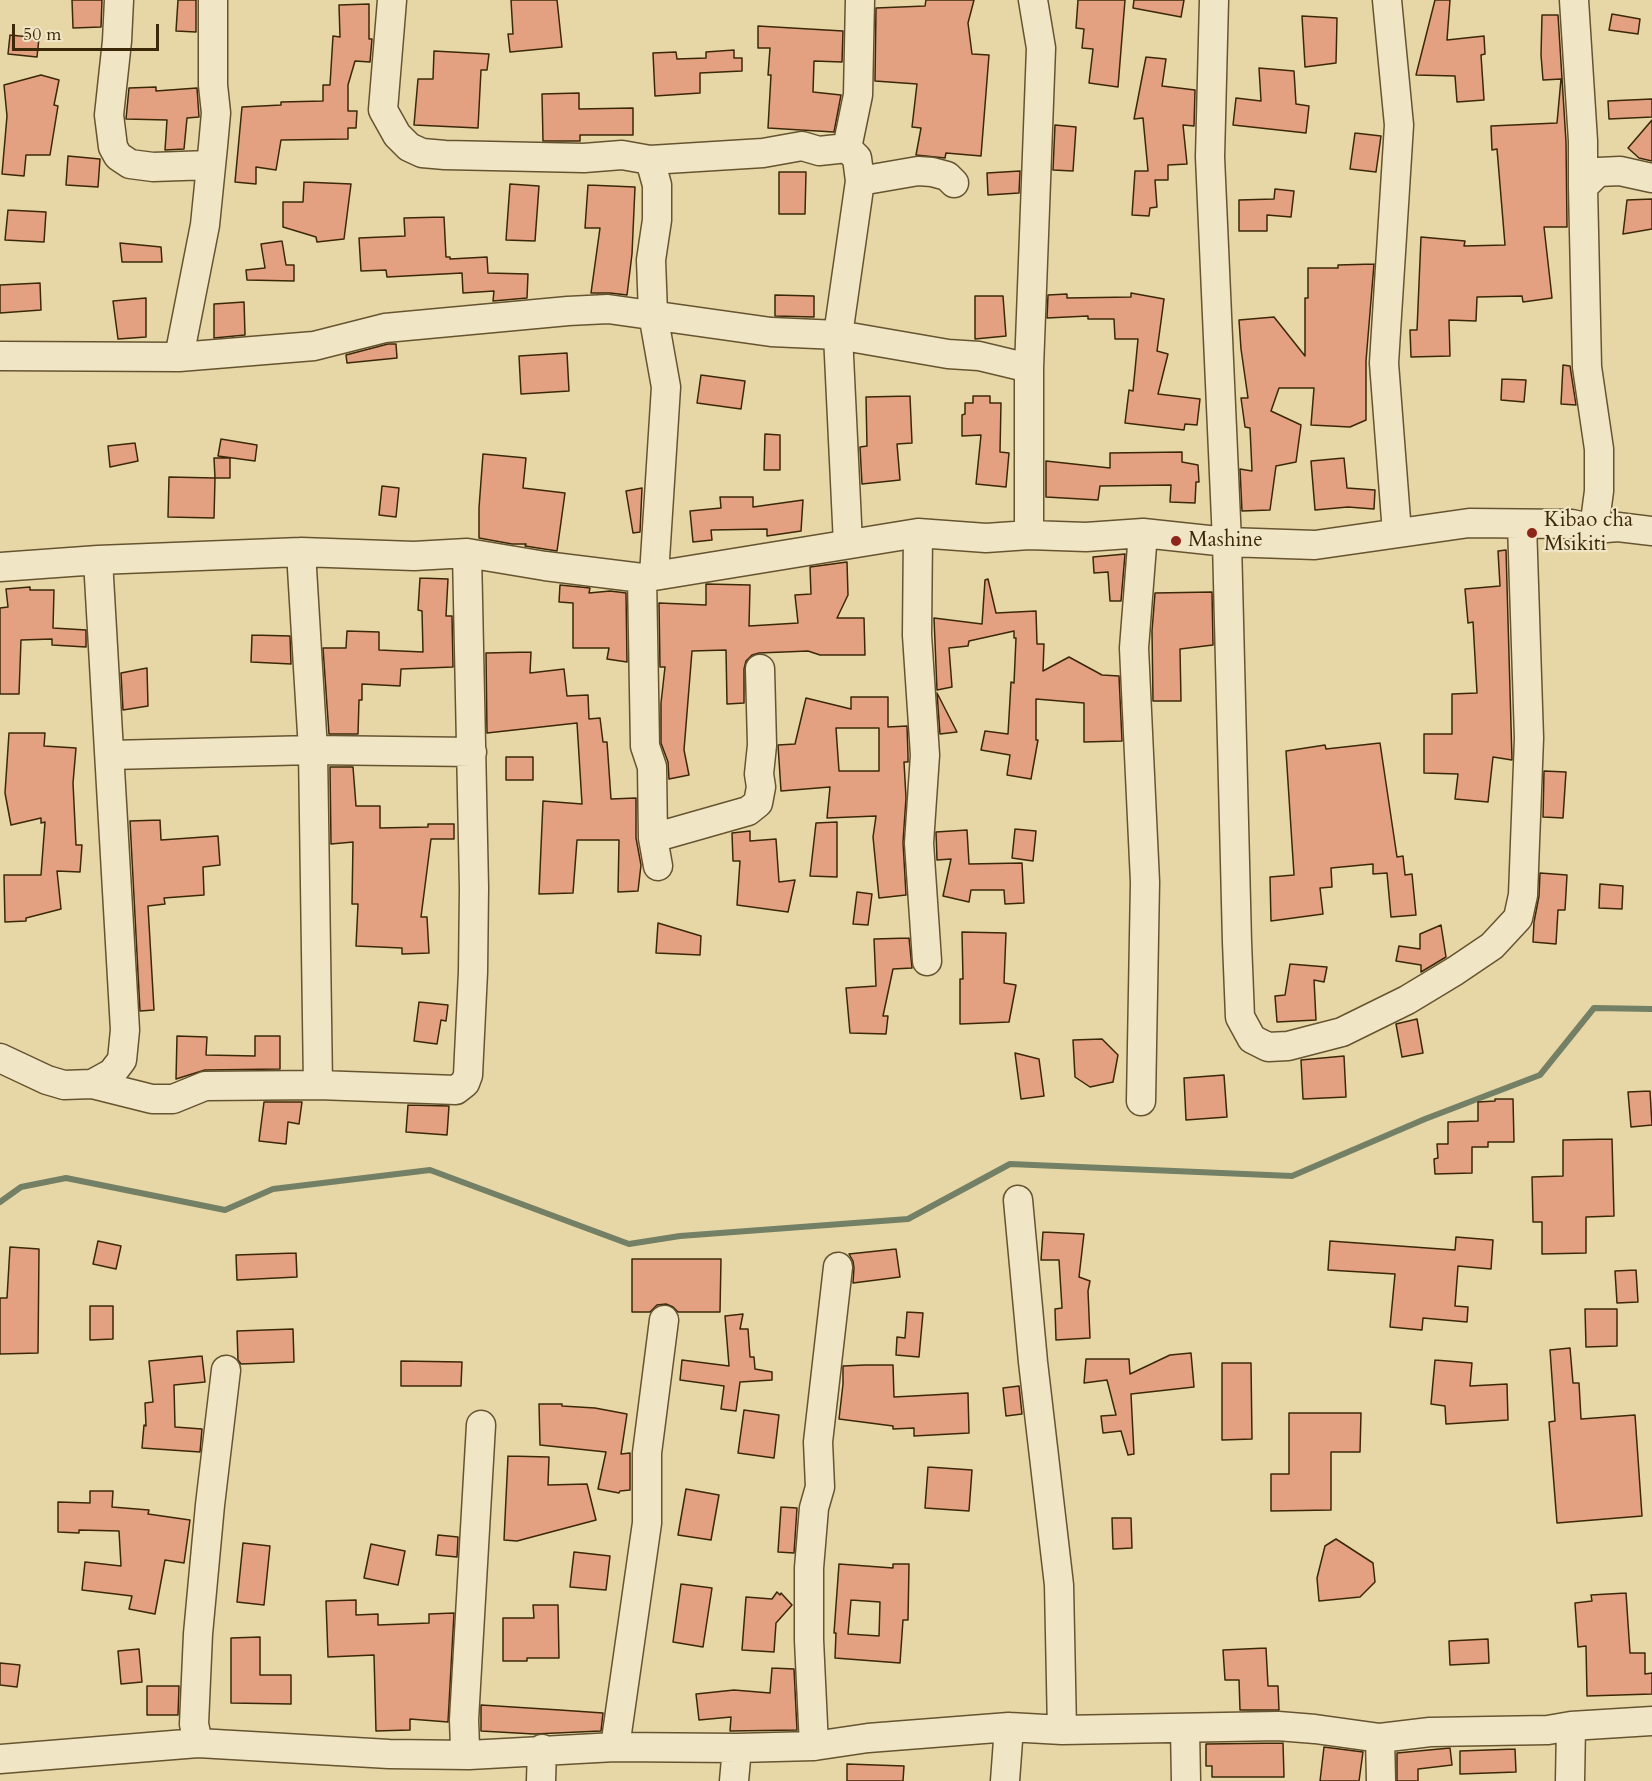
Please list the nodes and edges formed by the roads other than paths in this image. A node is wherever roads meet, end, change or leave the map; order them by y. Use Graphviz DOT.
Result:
graph roads {
  1 [pos="119,0"];
  2 [pos="213,0"];
  3 [pos="392,0"];
  4 [pos="860,0"];
  5 [pos="1033,0"];
  6 [pos="1214,0"];
  7 [pos="1387,0"];
  8 [pos="1574,0"];
  9 [pos="847,148"];
  10 [pos="650,160"];
  11 [pos="210,165"];
  12 [pos="1652,178"];
  13 [pos="860,181"];
  14 [pos="954,183"];
  15 [pos="1583,187"];
  16 [pos="653,314"];
  17 [pos="838,335"];
  18 [pos="0,356"];
  19 [pos="179,357"];
  20 [pos="1029,368"];
  21 [pos="1522,524"];
  22 [pos="1594,529"];
  23 [pos="1652,531"];
  24 [pos="918,533"];
  25 [pos="1143,533"];
  26 [pos="1397,533"];
  27 [pos="1029,535"];
  28 [pos="1227,542"];
  29 [pos="848,544"];
  30 [pos="301,552"];
  31 [pos="467,553"];
  32 [pos="98,560"];
  33 [pos="0,567"];
  34 [pos="648,576"];
  35 [pos="760,669"];
  36 [pos="313,750"];
  37 [pos="472,752"];
  38 [pos="111,755"];
  39 [pos="653,838"];
  40 [pos="658,866"];
  41 [pos="927,961"];
  42 [pos="0,1058"];
  43 [pos="92,1084"];
  44 [pos="318,1085"];
  45 [pos="1141,1101"];
  46 [pos="1018,1200"];
  47 [pos="838,1267"];
  48 [pos="664,1320"];
  49 [pos="226,1370"];
  50 [pos="481,1425"];
  51 [pos="1652,1721"];
  52 [pos="1009,1726"];
  53 [pos="1571,1726"];
  54 [pos="1185,1729"];
  55 [pos="1062,1730"];
  56 [pos="1380,1738"];
  57 [pos="198,1743"];
  58 [pos="814,1746"];
  59 [pos="615,1747"];
  60 [pos="737,1748"];
  61 [pos="542,1749"];
  62 [pos="470,1755"];
  63 [pos="0,1759"];
  64 [pos="542,1781"];
  65 [pos="734,1781"];
  66 [pos="1005,1781"];
  67 [pos="1186,1781"];
  68 [pos="1381,1781"];
  69 [pos="1570,1781"];
  1 -- 11 [label="street"];
  2 -- 11 [label="street"];
  3 -- 10 [label="street"];
  4 -- 9 [label="street"];
  5 -- 20 [label="street"];
  6 -- 28 [label="street"];
  7 -- 26 [label="street"];
  8 -- 15 [label="street"];
  9 -- 10 [label="street"];
  9 -- 13 [label="street"];
  10 -- 16 [label="street"];
  11 -- 19 [label="street"];
  12 -- 15 [label="street"];
  13 -- 14 [label="street"];
  13 -- 17 [label="street"];
  15 -- 22 [label="street"];
  16 -- 17 [label="street"];
  16 -- 19 [label="street"];
  16 -- 34 [label="street"];
  17 -- 20 [label="street"];
  17 -- 29 [label="street"];
  18 -- 19 [label="street"];
  20 -- 27 [label="street"];
  21 -- 22 [label="street"];
  21 -- 26 [label="street"];
  21 -- 28 [label="street"];
  22 -- 23 [label="street"];
  24 -- 27 [label="street"];
  24 -- 29 [label="street"];
  24 -- 41 [label="street"];
  25 -- 27 [label="street"];
  25 -- 28 [label="street"];
  25 -- 45 [label="street"];
  26 -- 28 [label="street"];
  29 -- 34 [label="street"];
  30 -- 31 [label="street"];
  30 -- 32 [label="street"];
  30 -- 36 [label="street"];
  31 -- 34 [label="street"];
  31 -- 37 [label="street"];
  32 -- 33 [label="street"];
  32 -- 38 [label="street"];
  34 -- 39 [label="street"];
  35 -- 39 [label="street"];
  36 -- 37 [label="street"];
  36 -- 38 [label="street"];
  36 -- 44 [label="street"];
  37 -- 44 [label="street"];
  38 -- 43 [label="street"];
  39 -- 40 [label="street"];
  42 -- 43 [label="street"];
  43 -- 44 [label="street"];
  46 -- 55 [label="street"];
  47 -- 58 [label="street"];
  48 -- 59 [label="street"];
  49 -- 57 [label="street"];
  50 -- 62 [label="street"];
  51 -- 53 [label="street"];
  52 -- 55 [label="street"];
  52 -- 58 [label="street"];
  52 -- 66 [label="street"];
  53 -- 56 [label="street"];
  53 -- 69 [label="street"];
  54 -- 55 [label="street"];
  54 -- 56 [label="street"];
  54 -- 67 [label="street"];
  56 -- 68 [label="street"];
  57 -- 62 [label="street"];
  57 -- 63 [label="street"];
  58 -- 60 [label="street"];
  59 -- 60 [label="street"];
  59 -- 61 [label="street"];
  60 -- 65 [label="street"];
  61 -- 62 [label="street"];
  61 -- 64 [label="street"];
}
